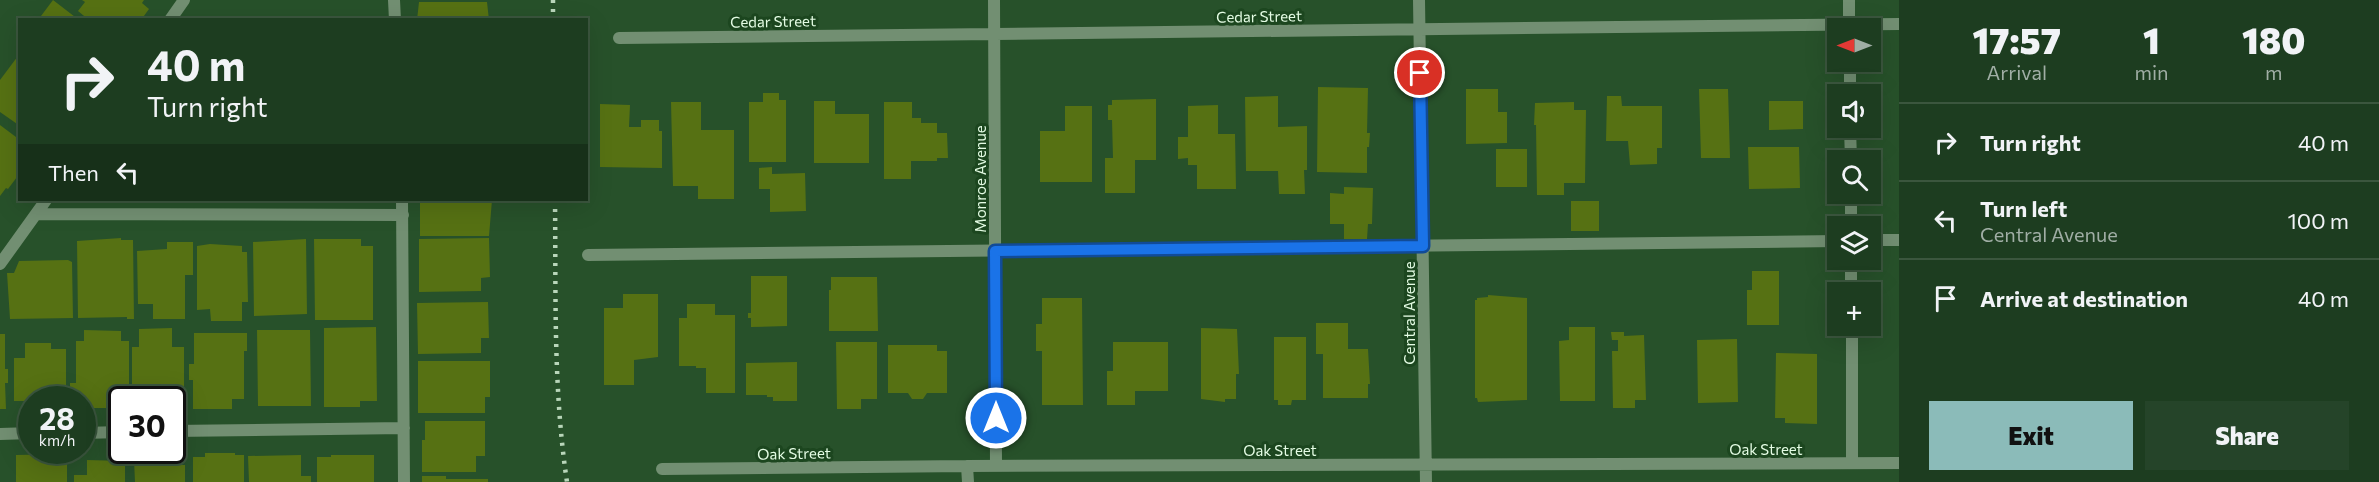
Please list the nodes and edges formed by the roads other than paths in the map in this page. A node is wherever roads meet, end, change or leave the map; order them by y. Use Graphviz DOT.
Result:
graph roads {
  1 [pos="184,0"];
  2 [pos="394,0"];
  3 [pos="994,0"];
  4 [pos="1419,0"];
  5 [pos="1849,0"];
  6 [pos="174,18"];
  7 [pos="395,18"];
  8 [pos="1849,18"];
  9 [pos="1899,24"];
  10 [pos="1881,25"];
  11 [pos="1827,27"];
  12 [pos="1420,29"];
  13 [pos="994,34"];
  14 [pos="619,38"];
  15 [pos="45,201"];
  16 [pos="402,201"];
  17 [pos="36,214"];
  18 [pos="403,215"];
  19 [pos="1881,240"];
  20 [pos="1899,240"];
  21 [pos="1827,241"];
  22 [pos="1423,246"];
  23 [pos="995,251"];
  24 [pos="588,255"];
  25 [pos="0,264"];
  26 [pos="1852,336"];
  27 [pos="404,428"];
  28 [pos="186,431"];
  29 [pos="18,433"];
  30 [pos="0,434"];
  31 [pos="1852,463"];
  32 [pos="1899,463"];
  33 [pos="1425,464"];
  34 [pos="968,466"];
  35 [pos="996,466"];
  36 [pos="662,469"];
  37 [pos="404,482"];
  38 [pos="968,482"];
  39 [pos="1426,482"];
  1 -- 6 [label="street"];
  2 -- 7 [label="street"];
  3 -- 13 [label="street, Monroe Avenue"];
  4 -- 12 [label="street, Central Avenue"];
  5 -- 8 [label="street"];
  9 -- 10 [label="street, Cedar Street"];
  11 -- 12 [label="street, Cedar Street"];
  12 -- 13 [label="street, Cedar Street"];
  12 -- 22 [label="street, Central Avenue"];
  13 -- 14 [label="street, Cedar Street"];
  13 -- 23 [label="street, Monroe Avenue"];
  15 -- 17 [label="street"];
  16 -- 18 [label="street"];
  17 -- 18 [label="street"];
  17 -- 25 [label="street"];
  18 -- 27 [label="street"];
  19 -- 20 [label="street"];
  21 -- 22 [label="street"];
  22 -- 23 [label="street"];
  22 -- 33 [label="street, Central Avenue"];
  23 -- 24 [label="street"];
  23 -- 35 [label="street, Monroe Avenue"];
  26 -- 31 [label="street"];
  27 -- 28 [label="street"];
  27 -- 37 [label="street"];
  29 -- 30 [label="street"];
  31 -- 32 [label="street, Oak Street"];
  31 -- 33 [label="street, Oak Street"];
  33 -- 35 [label="street, Oak Street"];
  33 -- 39 [label="street, Central Avenue"];
  34 -- 35 [label="street, Oak Street"];
  34 -- 36 [label="street, Oak Street"];
  34 -- 38 [label="street"];
}
